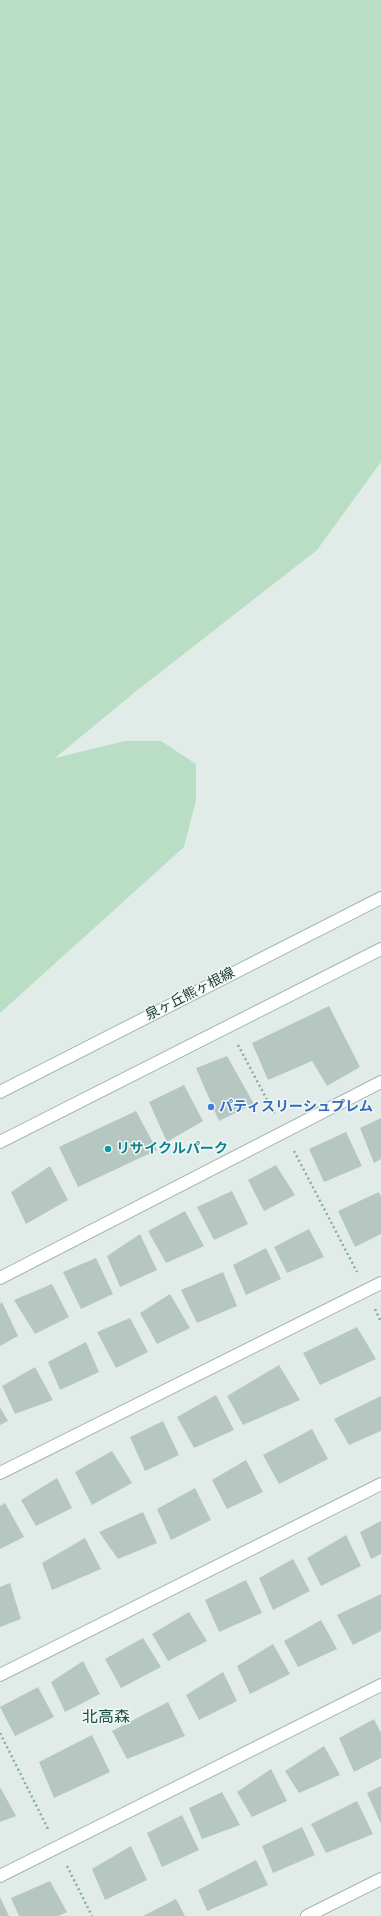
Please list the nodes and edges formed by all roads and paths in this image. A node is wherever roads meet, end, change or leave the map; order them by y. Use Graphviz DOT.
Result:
graph roads {
  1 [pos="381,898"];
  2 [pos="381,949"];
  3 [pos="236,1041"];
  4 [pos="381,1082"];
  5 [pos="0,1092"];
  6 [pos="284,1132"];
  7 [pos="0,1142"];
  8 [pos="0,1278"];
  9 [pos="381,1283"];
  10 [pos="367,1290"];
  11 [pos="381,1322"];
  12 [pos="0,1473"];
  13 [pos="381,1484"];
  14 [pos="0,1675"];
  15 [pos="381,1685"];
  16 [pos="0,1733"];
  17 [pos="57,1847"];
  18 [pos="0,1876"];
  19 [pos="381,1879"];
  20 [pos="92,1916"];
  21 [pos="307,1916"];
  1 -- 5 [label="street, 泉ヶ丘熊ヶ根線"];
  2 -- 7 [label="street"];
  3 -- 6 [label="path"];
  4 -- 6 [label="street"];
  6 -- 8 [label="street"];
  6 -- 10 [label="path"];
  9 -- 10 [label="street"];
  10 -- 11 [label="path"];
  10 -- 12 [label="street"];
  13 -- 14 [label="street"];
  15 -- 17 [label="street"];
  16 -- 17 [label="path"];
  17 -- 18 [label="street"];
  17 -- 20 [label="path"];
  19 -- 21 [label="street"];
}
